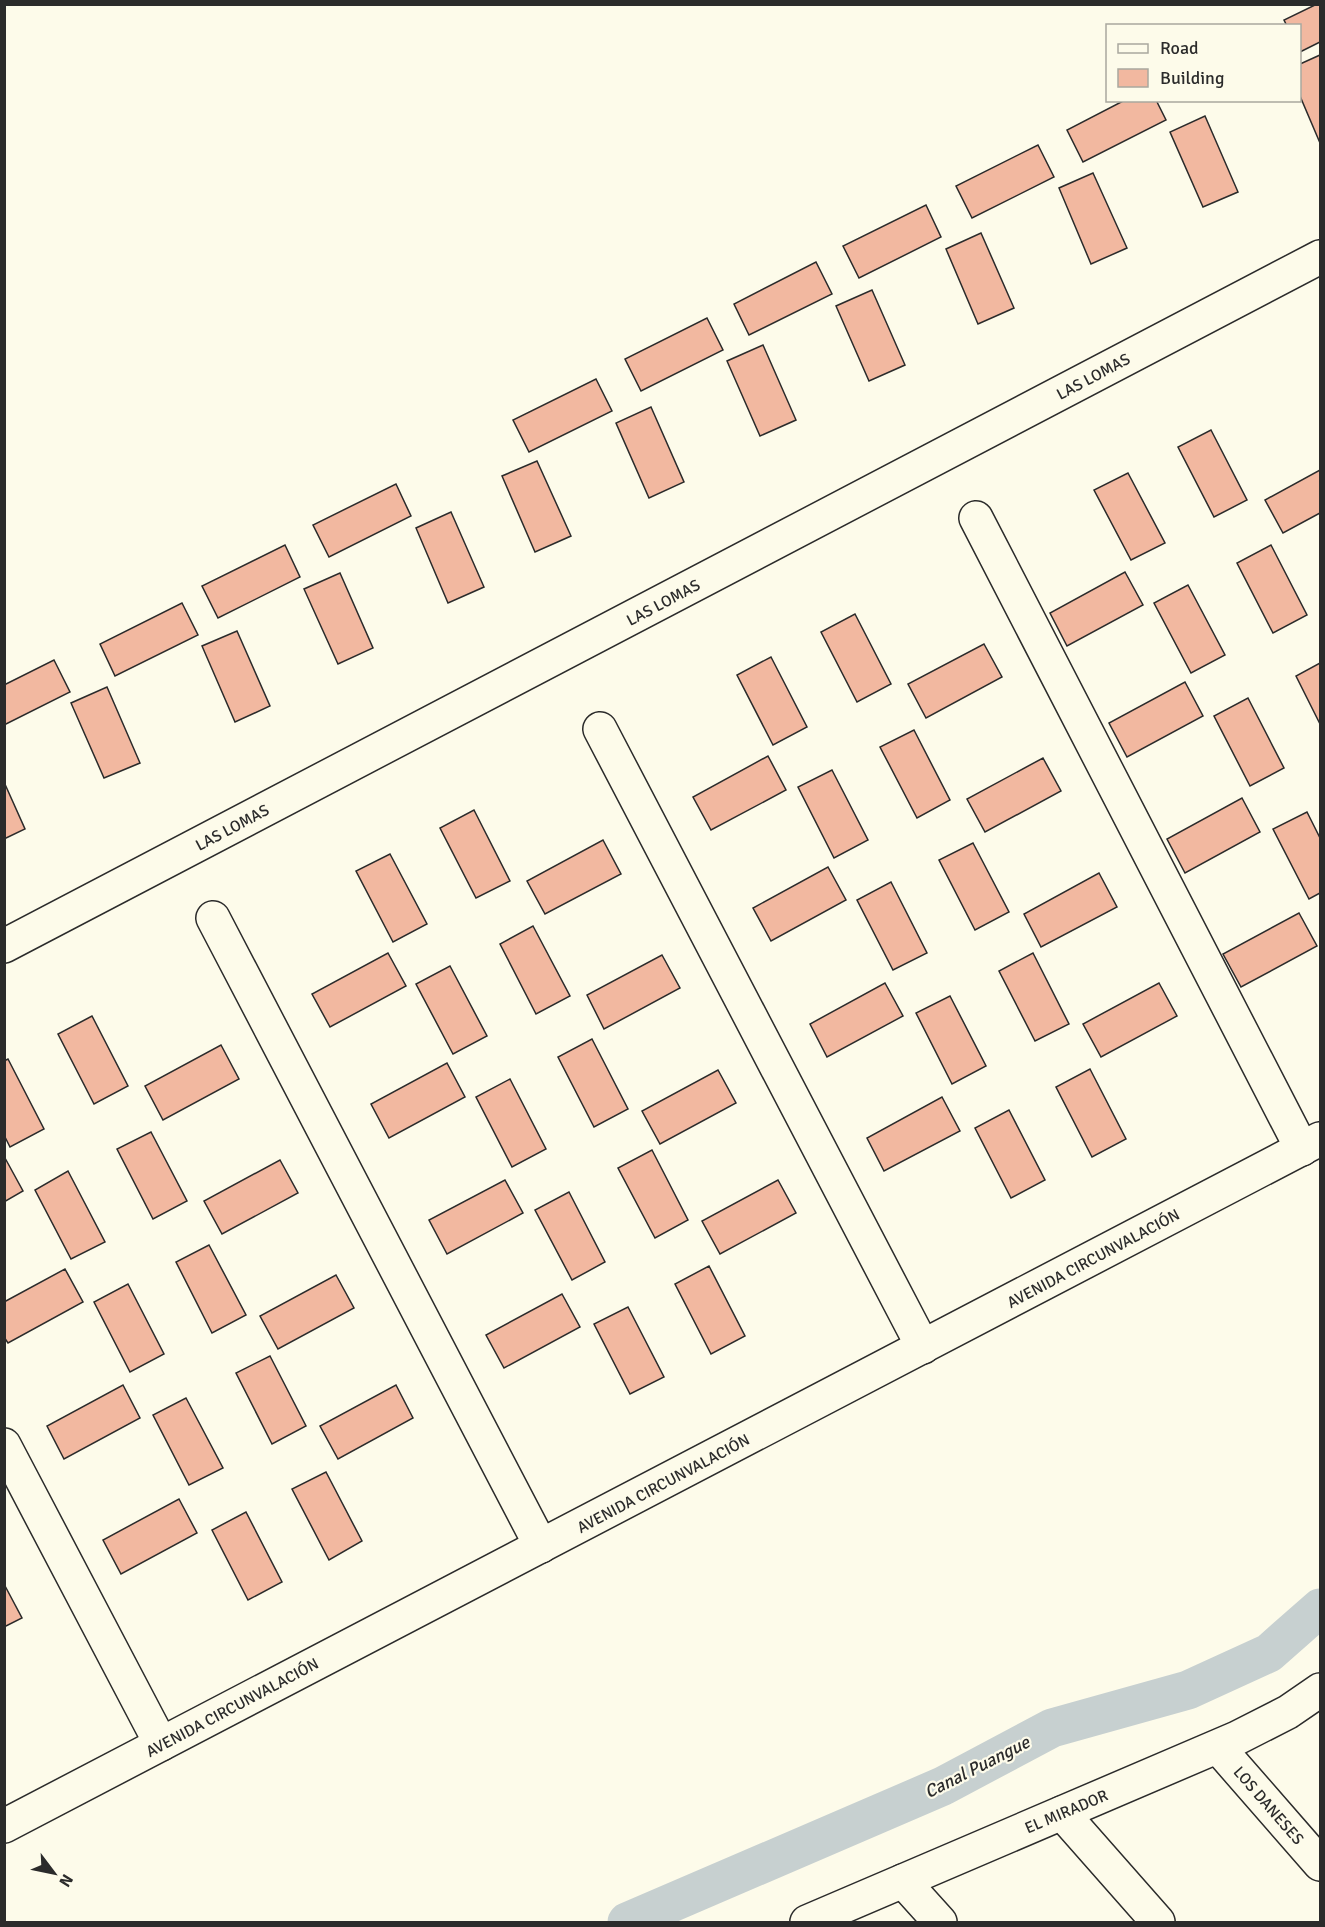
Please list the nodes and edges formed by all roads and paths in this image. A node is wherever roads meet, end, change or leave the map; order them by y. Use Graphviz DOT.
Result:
graph roads {
  1 [pos="1320,257"];
  2 [pos="976,518"];
  3 [pos="600,729"];
  4 [pos="213,918"];
  5 [pos="4,946"];
  6 [pos="1311,1144"];
  7 [pos="923,1347"];
  8 [pos="4,1445"];
  9 [pos="541,1546"];
  10 [pos="1320,1690"];
  11 [pos="161,1744"];
  12 [pos="1218,1746"];
  13 [pos="1062,1813"];
  14 [pos="4,1826"];
  15 [pos="1320,1864"];
  16 [pos="903,1881"];
  17 [pos="807,1923"];
  18 [pos="940,1923"];
  19 [pos="1158,1923"];
  1 -- 5 [label="street, LAS LOMAS"];
  2 -- 6 [label="street"];
  3 -- 7 [label="street"];
  4 -- 9 [label="street"];
  6 -- 7 [label="street, AVENIDA CIRCUNVALACIÓN"];
  7 -- 9 [label="street, AVENIDA CIRCUNVALACIÓN"];
  8 -- 11 [label="street"];
  9 -- 11 [label="street, AVENIDA CIRCUNVALACIÓN"];
  10 -- 12 [label="street, EL MIRADOR"];
  11 -- 14 [label="street, AVENIDA CIRCUNVALACIÓN"];
  12 -- 13 [label="street, EL MIRADOR"];
  12 -- 15 [label="street, LOS DANESES"];
  13 -- 16 [label="street, EL MIRADOR"];
  13 -- 19 [label="street"];
  16 -- 17 [label="street, EL MIRADOR"];
  16 -- 18 [label="street"];
}
